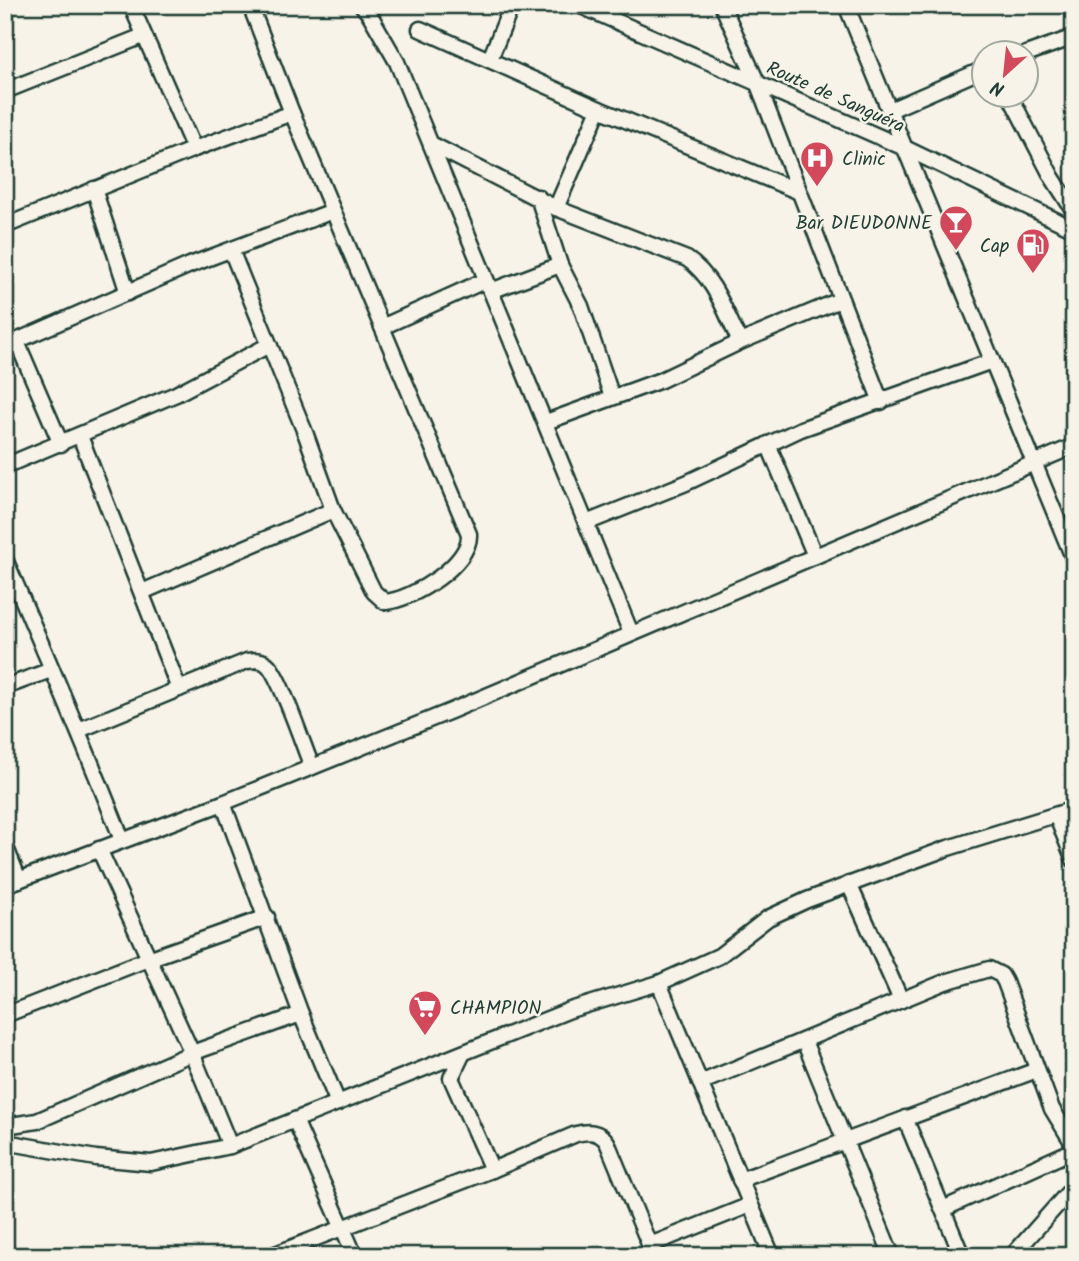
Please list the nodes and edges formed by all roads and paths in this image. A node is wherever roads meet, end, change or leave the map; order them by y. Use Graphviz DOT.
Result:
graph roads {
  1 [pos="131,5"];
  2 [pos="250,5"];
  3 [pos="362,5"];
  4 [pos="512,5"];
  5 [pos="579,5"];
  6 [pos="722,5"];
  7 [pos="851,7"];
  8 [pos="420,29"];
  9 [pos="143,36"];
  10 [pos="1074,37"];
  11 [pos="1040,49"];
  12 [pos="490,59"];
  13 [pos="970,75"];
  14 [pos="757,82"];
  15 [pos="5,91"];
  16 [pos="1016,108"];
  17 [pos="599,109"];
  18 [pos="890,110"];
  19 [pos="292,113"];
  20 [pos="431,144"];
  21 [pos="194,149"];
  22 [pos="906,149"];
  23 [pos="94,189"];
  24 [pos="797,191"];
  25 [pos="538,197"];
  26 [pos="556,208"];
  27 [pos="334,211"];
  28 [pos="1074,211"];
  29 [pos="5,226"];
  30 [pos="1073,230"];
  31 [pos="231,250"];
  32 [pos="560,265"];
  33 [pos="489,285"];
  34 [pos="128,293"];
  35 [pos="840,300"];
  36 [pos="382,327"];
  37 [pos="740,342"];
  38 [pos="11,344"];
  39 [pos="269,345"];
  40 [pos="992,361"];
  41 [pos="612,397"];
  42 [pos="881,402"];
  43 [pos="546,422"];
  44 [pos="80,436"];
  45 [pos="61,444"];
  46 [pos="768,444"];
  47 [pos="1074,446"];
  48 [pos="1034,462"];
  49 [pos="5,466"];
  50 [pos="332,510"];
  51 [pos="586,523"];
  52 [pos="815,556"];
  53 [pos="5,559"];
  54 [pos="1074,560"];
  55 [pos="142,592"];
  56 [pos="631,633"];
  57 [pos="51,670"];
  58 [pos="5,687"];
  59 [pos="179,689"];
  60 [pos="79,730"];
  61 [pos="312,767"];
  62 [pos="223,803"];
  63 [pos="1074,809"];
  64 [pos="1056,815"];
  65 [pos="122,840"];
  66 [pos="5,845"];
  67 [pos="99,849"];
  68 [pos="1074,860"];
  69 [pos="12,882"];
  70 [pos="849,884"];
  71 [pos="267,917"];
  72 [pos="148,959"];
  73 [pos="659,983"];
  74 [pos="901,1000"];
  75 [pos="301,1014"];
  76 [pos="5,1015"];
  77 [pos="804,1041"];
  78 [pos="192,1053"];
  79 [pos="463,1053"];
  80 [pos="1037,1070"];
  81 [pos="420,1072"];
  82 [pos="451,1078"];
  83 [pos="700,1083"];
  84 [pos="338,1103"];
  85 [pos="905,1118"];
  86 [pos="295,1120"];
  87 [pos="24,1124"];
  88 [pos="5,1126"];
  89 [pos="844,1140"];
  90 [pos="5,1142"];
  91 [pos="21,1145"];
  92 [pos="1074,1145"];
  93 [pos="230,1146"];
  94 [pos="1074,1150"];
  95 [pos="492,1170"];
  96 [pos="740,1180"];
  97 [pos="1074,1186"];
  98 [pos="750,1205"];
  99 [pos="943,1209"];
  100 [pos="344,1227"];
  101 [pos="652,1251"];
  102 [pos="891,1255"];
  103 [pos="270,1256"];
  104 [pos="355,1256"];
  105 [pos="772,1256"];
  106 [pos="962,1256"];
  107 [pos="1013,1256"];
  1 -- 9 [label="street"];
  2 -- 19 [label="street"];
  3 -- 20 [label="street"];
  4 -- 12 [label="street"];
  5 -- 14 [label="street, Route de Sanguéra"];
  6 -- 14 [label="street"];
  7 -- 18 [label="street"];
  8 -- 12 [label="street"];
  9 -- 15 [label="street"];
  9 -- 21 [label="street"];
  10 -- 11 [label="street"];
  12 -- 17 [label="street"];
  13 -- 18 [label="street"];
  14 -- 22 [label="street, Route de Sanguéra"];
  14 -- 24 [label="street"];
  16 -- 28 [label="street"];
  17 -- 24 [label="street"];
  17 -- 26 [label="street"];
  18 -- 22 [label="street"];
  19 -- 21 [label="street"];
  19 -- 27 [label="street"];
  20 -- 25 [label="street"];
  20 -- 33 [label="street"];
  21 -- 23 [label="street"];
  22 -- 30 [label="street, Route de Sanguéra"];
  22 -- 40 [label="street"];
  23 -- 29 [label="street"];
  23 -- 34 [label="street"];
  24 -- 35 [label="street"];
  25 -- 26 [label="street"];
  25 -- 32 [label="street"];
  26 -- 37 [label="street"];
  27 -- 31 [label="street"];
  27 -- 36 [label="street"];
  31 -- 34 [label="street"];
  31 -- 39 [label="street"];
  32 -- 33 [label="street"];
  32 -- 41 [label="street"];
  33 -- 36 [label="street"];
  33 -- 43 [label="street"];
  34 -- 38 [label="street"];
  35 -- 37 [label="street"];
  35 -- 42 [label="street"];
  36 -- 50 [label="street"];
  37 -- 41 [label="street"];
  38 -- 45 [label="street"];
  39 -- 44 [label="street"];
  39 -- 50 [label="street"];
  40 -- 42 [label="street"];
  40 -- 48 [label="street"];
  41 -- 43 [label="street"];
  42 -- 46 [label="street"];
  43 -- 51 [label="street"];
  44 -- 45 [label="street"];
  44 -- 55 [label="street"];
  45 -- 49 [label="street"];
  46 -- 51 [label="street"];
  46 -- 52 [label="street"];
  47 -- 48 [label="street"];
  48 -- 52 [label="street"];
  48 -- 54 [label="street"];
  50 -- 55 [label="street"];
  51 -- 56 [label="street"];
  52 -- 56 [label="street"];
  53 -- 57 [label="street"];
  55 -- 59 [label="street"];
  56 -- 61 [label="street"];
  57 -- 58 [label="street"];
  57 -- 60 [label="street"];
  59 -- 60 [label="street"];
  59 -- 61 [label="street"];
  60 -- 65 [label="street"];
  61 -- 62 [label="street"];
  62 -- 65 [label="street"];
  62 -- 71 [label="street"];
  63 -- 64 [label="street"];
  64 -- 68 [label="street"];
  64 -- 70 [label="street"];
  65 -- 67 [label="street"];
  66 -- 69 [label="street"];
  67 -- 69 [label="street"];
  67 -- 72 [label="street"];
  70 -- 73 [label="street"];
  70 -- 74 [label="street"];
  71 -- 72 [label="street"];
  71 -- 75 [label="street"];
  72 -- 76 [label="street"];
  72 -- 78 [label="street"];
  73 -- 79 [label="street"];
  73 -- 83 [label="street"];
  74 -- 77 [label="street"];
  74 -- 80 [label="street"];
  75 -- 78 [label="street"];
  75 -- 84 [label="street"];
  77 -- 83 [label="street"];
  77 -- 89 [label="street"];
  78 -- 87 [label="street"];
  78 -- 93 [label="street"];
  79 -- 81 [label="street"];
  79 -- 82 [label="street"];
  80 -- 85 [label="street"];
  80 -- 92 [label="street"];
  81 -- 82 [label="street"];
  81 -- 84 [label="street"];
  82 -- 95 [label="street"];
  83 -- 96 [label="street"];
  84 -- 86 [label="street"];
  85 -- 89 [label="street"];
  85 -- 99 [label="street"];
  86 -- 93 [label="street"];
  86 -- 100 [label="street"];
  87 -- 88 [label="street"];
  87 -- 91 [label="street"];
  89 -- 96 [label="street"];
  89 -- 102 [label="street"];
  90 -- 91 [label="street"];
  91 -- 93 [label="street"];
  94 -- 99 [label="street"];
  95 -- 100 [label="street"];
  95 -- 101 [label="street"];
  96 -- 98 [label="street"];
  97 -- 107 [label="street"];
  98 -- 101 [label="street"];
  98 -- 105 [label="street"];
  99 -- 106 [label="street"];
  100 -- 103 [label="street"];
  100 -- 104 [label="street"];
}
